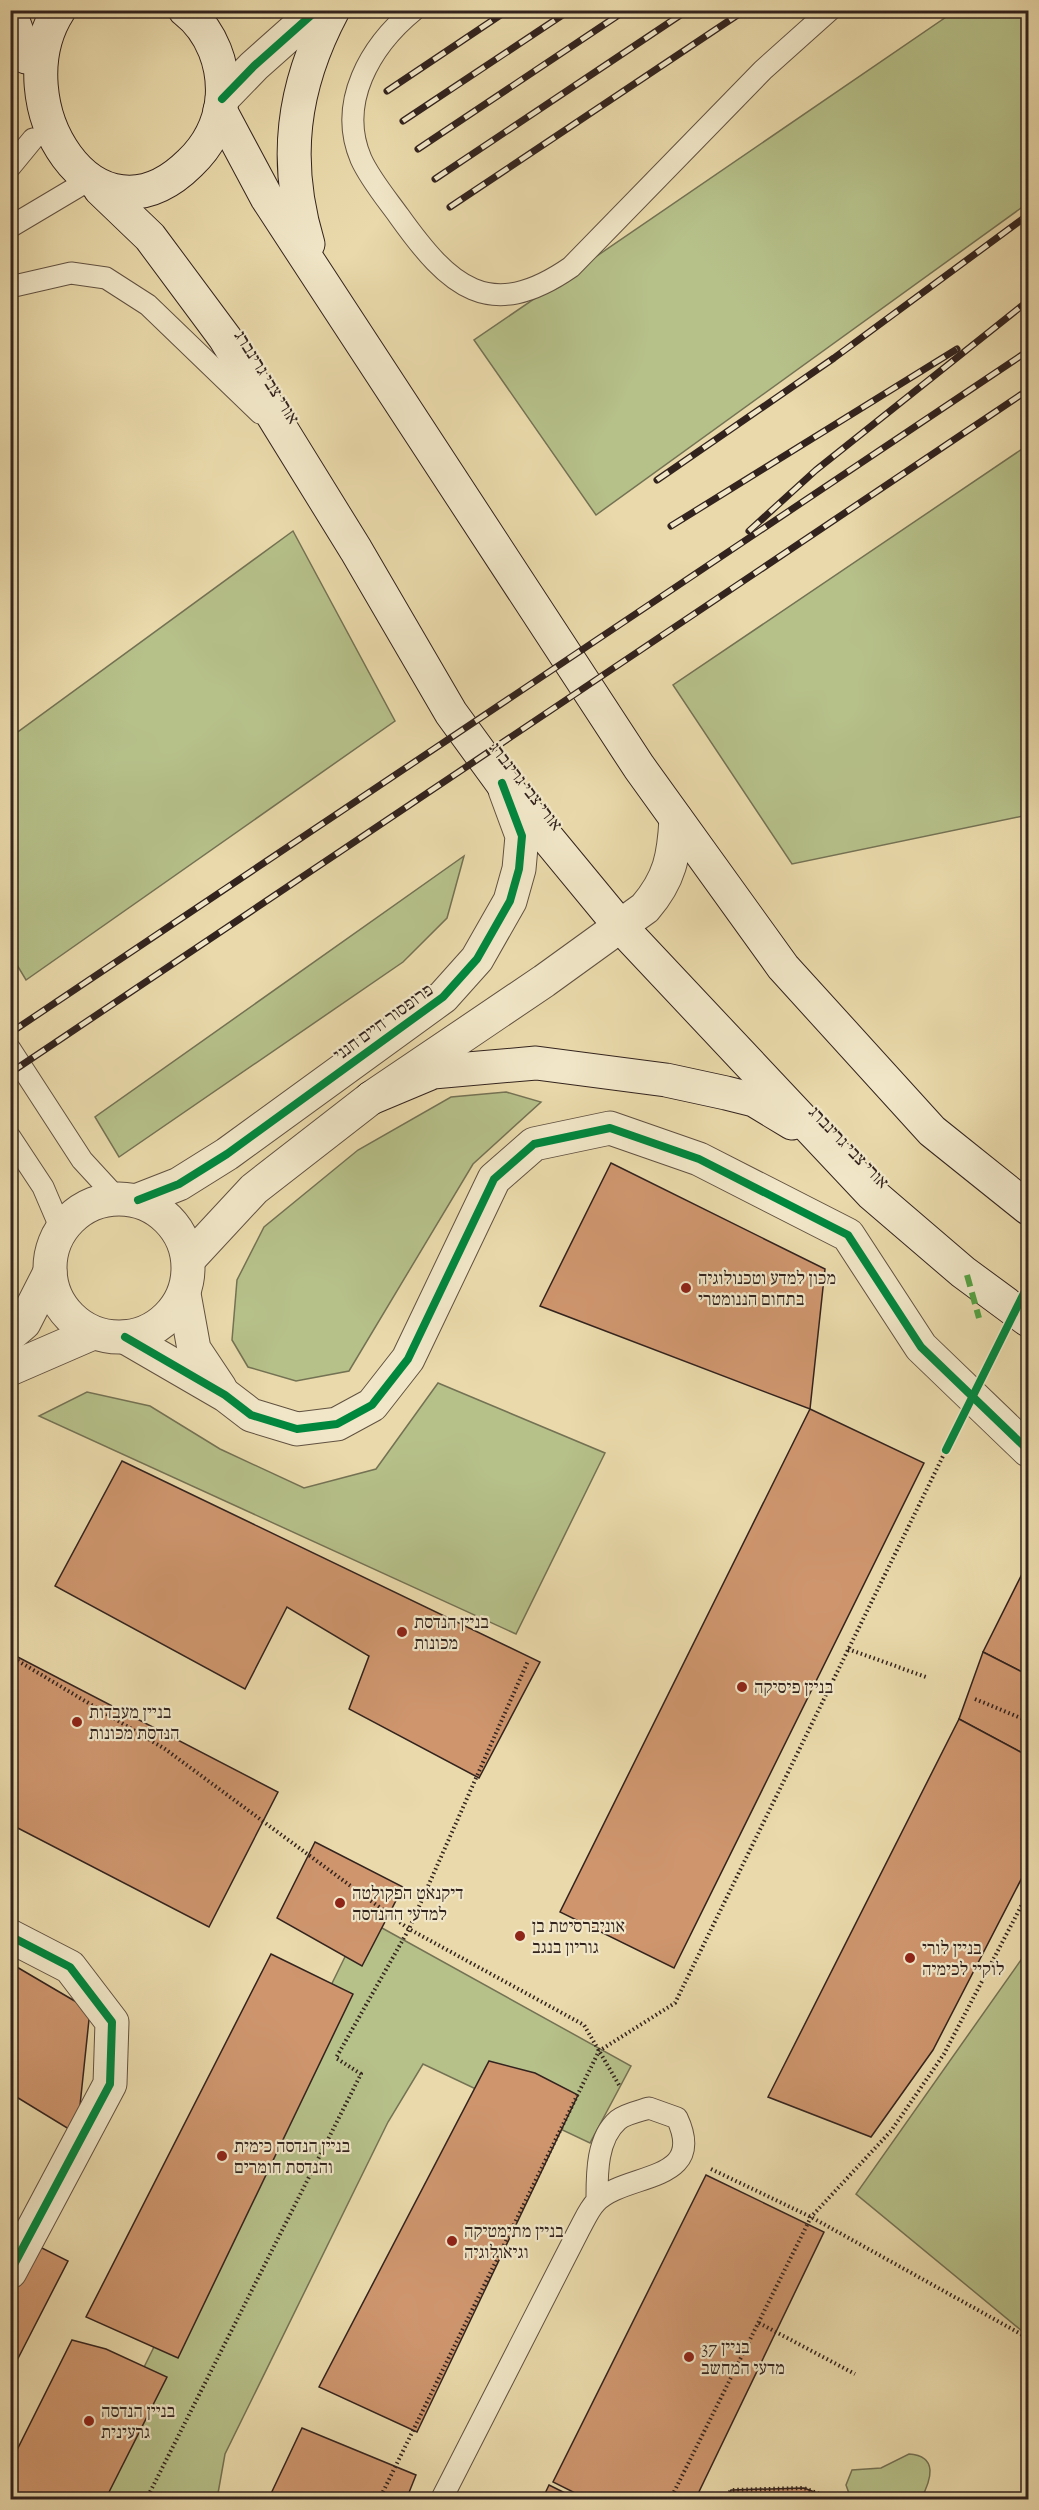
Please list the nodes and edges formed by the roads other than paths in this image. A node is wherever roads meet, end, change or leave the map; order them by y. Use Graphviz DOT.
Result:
graph roads {
  1 [pos="58,10"];
  2 [pos="185,10"];
  3 [pos="317,10"];
  4 [pos="333,10"];
  5 [pos="414,10"];
  6 [pos="830,10"];
  7 [pos="10,12"];
  8 [pos="26,57"];
  9 [pos="221,105"];
  10 [pos="33,139"];
  11 [pos="10,167"];
  12 [pos="92,186"];
  13 [pos="10,227"];
  14 [pos="318,274"];
  15 [pos="10,287"];
  16 [pos="289,441"];
  17 [pos="502,783"];
  18 [pos="676,819"];
  19 [pos="620,926"];
  20 [pos="10,1049"];
  21 [pos="371,1098"];
  22 [pos="10,1137"];
  23 [pos="821,1139"];
  24 [pos="127,1199"];
  25 [pos="1029,1208"];
  26 [pos="61,1229"];
  27 [pos="189,1259"];
  28 [pos="50,1272"];
  29 [pos="184,1294"];
  30 [pos="1029,1320"];
  31 [pos="93,1332"];
  32 [pos="10,1335"];
  33 [pos="125,1337"];
  34 [pos="10,1369"];
  35 [pos="225,1395"];
  36 [pos="1029,1450"];
  37 [pos="10,1936"];
  38 [pos="597,2201"];
  39 [pos="10,2272"];
  40 [pos="441,2499"];
  1 -- 8 [label="main road"];
  2 -- 9 [label="main road"];
  3 -- 9 [label="main road"];
  4 -- 14 [label="main road"];
  5 -- 6 [label="lane"];
  7 -- 8 [label="main road"];
  8 -- 10 [label="main road"];
  9 -- 12 [label="main road"];
  9 -- 14 [label="main road"];
  10 -- 11 [label="lane"];
  10 -- 12 [label="main road, אורי צבי גרינברג"];
  12 -- 13 [label="lane"];
  12 -- 16 [label="main road, אורי צבי גרינברג"];
  14 -- 18 [label="main road"];
  15 -- 16 [label="lane"];
  16 -- 17 [label="main road, אורי צבי גרינברג"];
  17 -- 19 [label="main road, אורי צבי גרינברג"];
  17 -- 24 [label="main road, פרופסור חיים חנני"];
  18 -- 19 [label="main road"];
  18 -- 25 [label="main road"];
  19 -- 21 [label="main road"];
  19 -- 23 [label="main road, אורי צבי גרינברג"];
  20 -- 24 [label="lane"];
  21 -- 23 [label="main road"];
  21 -- 27 [label="main road"];
  22 -- 26 [label="lane"];
  23 -- 30 [label="main road, אורי צבי גרינברג"];
  24 -- 26 [label="main road"];
  24 -- 27 [label="main road"];
  26 -- 28 [label="main road"];
  27 -- 29 [label="main road"];
  28 -- 31 [label="main road"];
  28 -- 32 [label="main road"];
  29 -- 33 [label="main road"];
  29 -- 35 [label="main road"];
  31 -- 33 [label="main road"];
  31 -- 34 [label="main road"];
  33 -- 35 [label="main road"];
  35 -- 36 [label="main road"];
  37 -- 39 [label="main road"];
  38 -- 38 [label="lane"];
  38 -- 40 [label="lane"];
}
